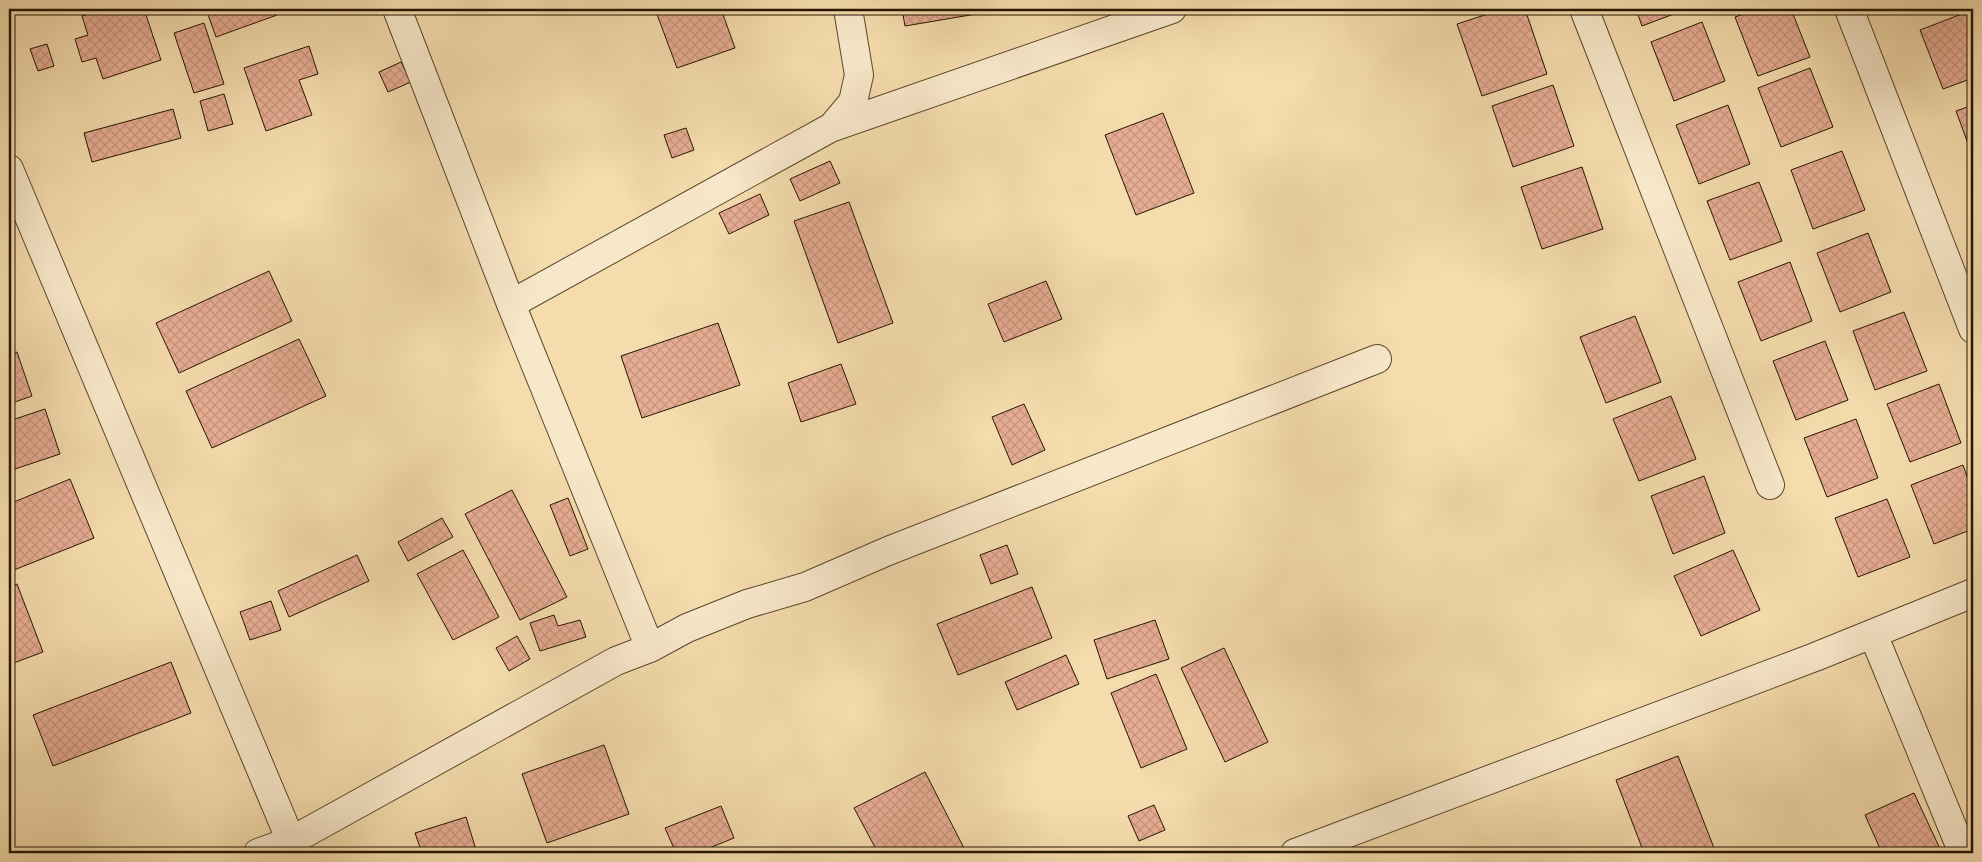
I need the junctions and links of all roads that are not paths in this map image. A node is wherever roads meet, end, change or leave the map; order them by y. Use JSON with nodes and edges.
{"nodes":[{"id":1,"x":397,"y":9,"type":"edge"},
{"id":2,"x":848,"y":9,"type":"edge"},
{"id":3,"x":1172,"y":9,"type":"edge"},
{"id":4,"x":1584,"y":9,"type":"edge"},
{"id":5,"x":1849,"y":9,"type":"edge"},
{"id":6,"x":832,"y":127,"type":"junction"},
{"id":7,"x":9,"y":169,"type":"edge"},
{"id":8,"x":511,"y":304,"type":"junction"},
{"id":9,"x":1973,"y":329,"type":"edge"},
{"id":10,"x":1377,"y":359,"type":"dead end"},
{"id":11,"x":1770,"y":485,"type":"dead end"},
{"id":12,"x":1973,"y":593,"type":"edge"},
{"id":13,"x":1873,"y":634,"type":"junction"},
{"id":14,"x":650,"y":648,"type":"junction"},
{"id":15,"x":293,"y":847,"type":"edge"},
{"id":16,"x":258,"y":853,"type":"edge"},
{"id":17,"x":1295,"y":853,"type":"edge"},
{"id":18,"x":1963,"y":853,"type":"edge"}],
"edges":[{"from":1,"to":8,"type":"street"},
{"from":2,"to":6,"type":"street"},
{"from":3,"to":6,"type":"street"},
{"from":4,"to":11,"type":"street"},
{"from":5,"to":9,"type":"street"},
{"from":6,"to":8,"type":"street"},
{"from":7,"to":15,"type":"street"},
{"from":8,"to":14,"type":"street"},
{"from":10,"to":14,"type":"street"},
{"from":12,"to":13,"type":"street"},
{"from":13,"to":17,"type":"street"},
{"from":13,"to":18,"type":"street"},
{"from":14,"to":15,"type":"street"},
{"from":15,"to":16,"type":"street"}]}
